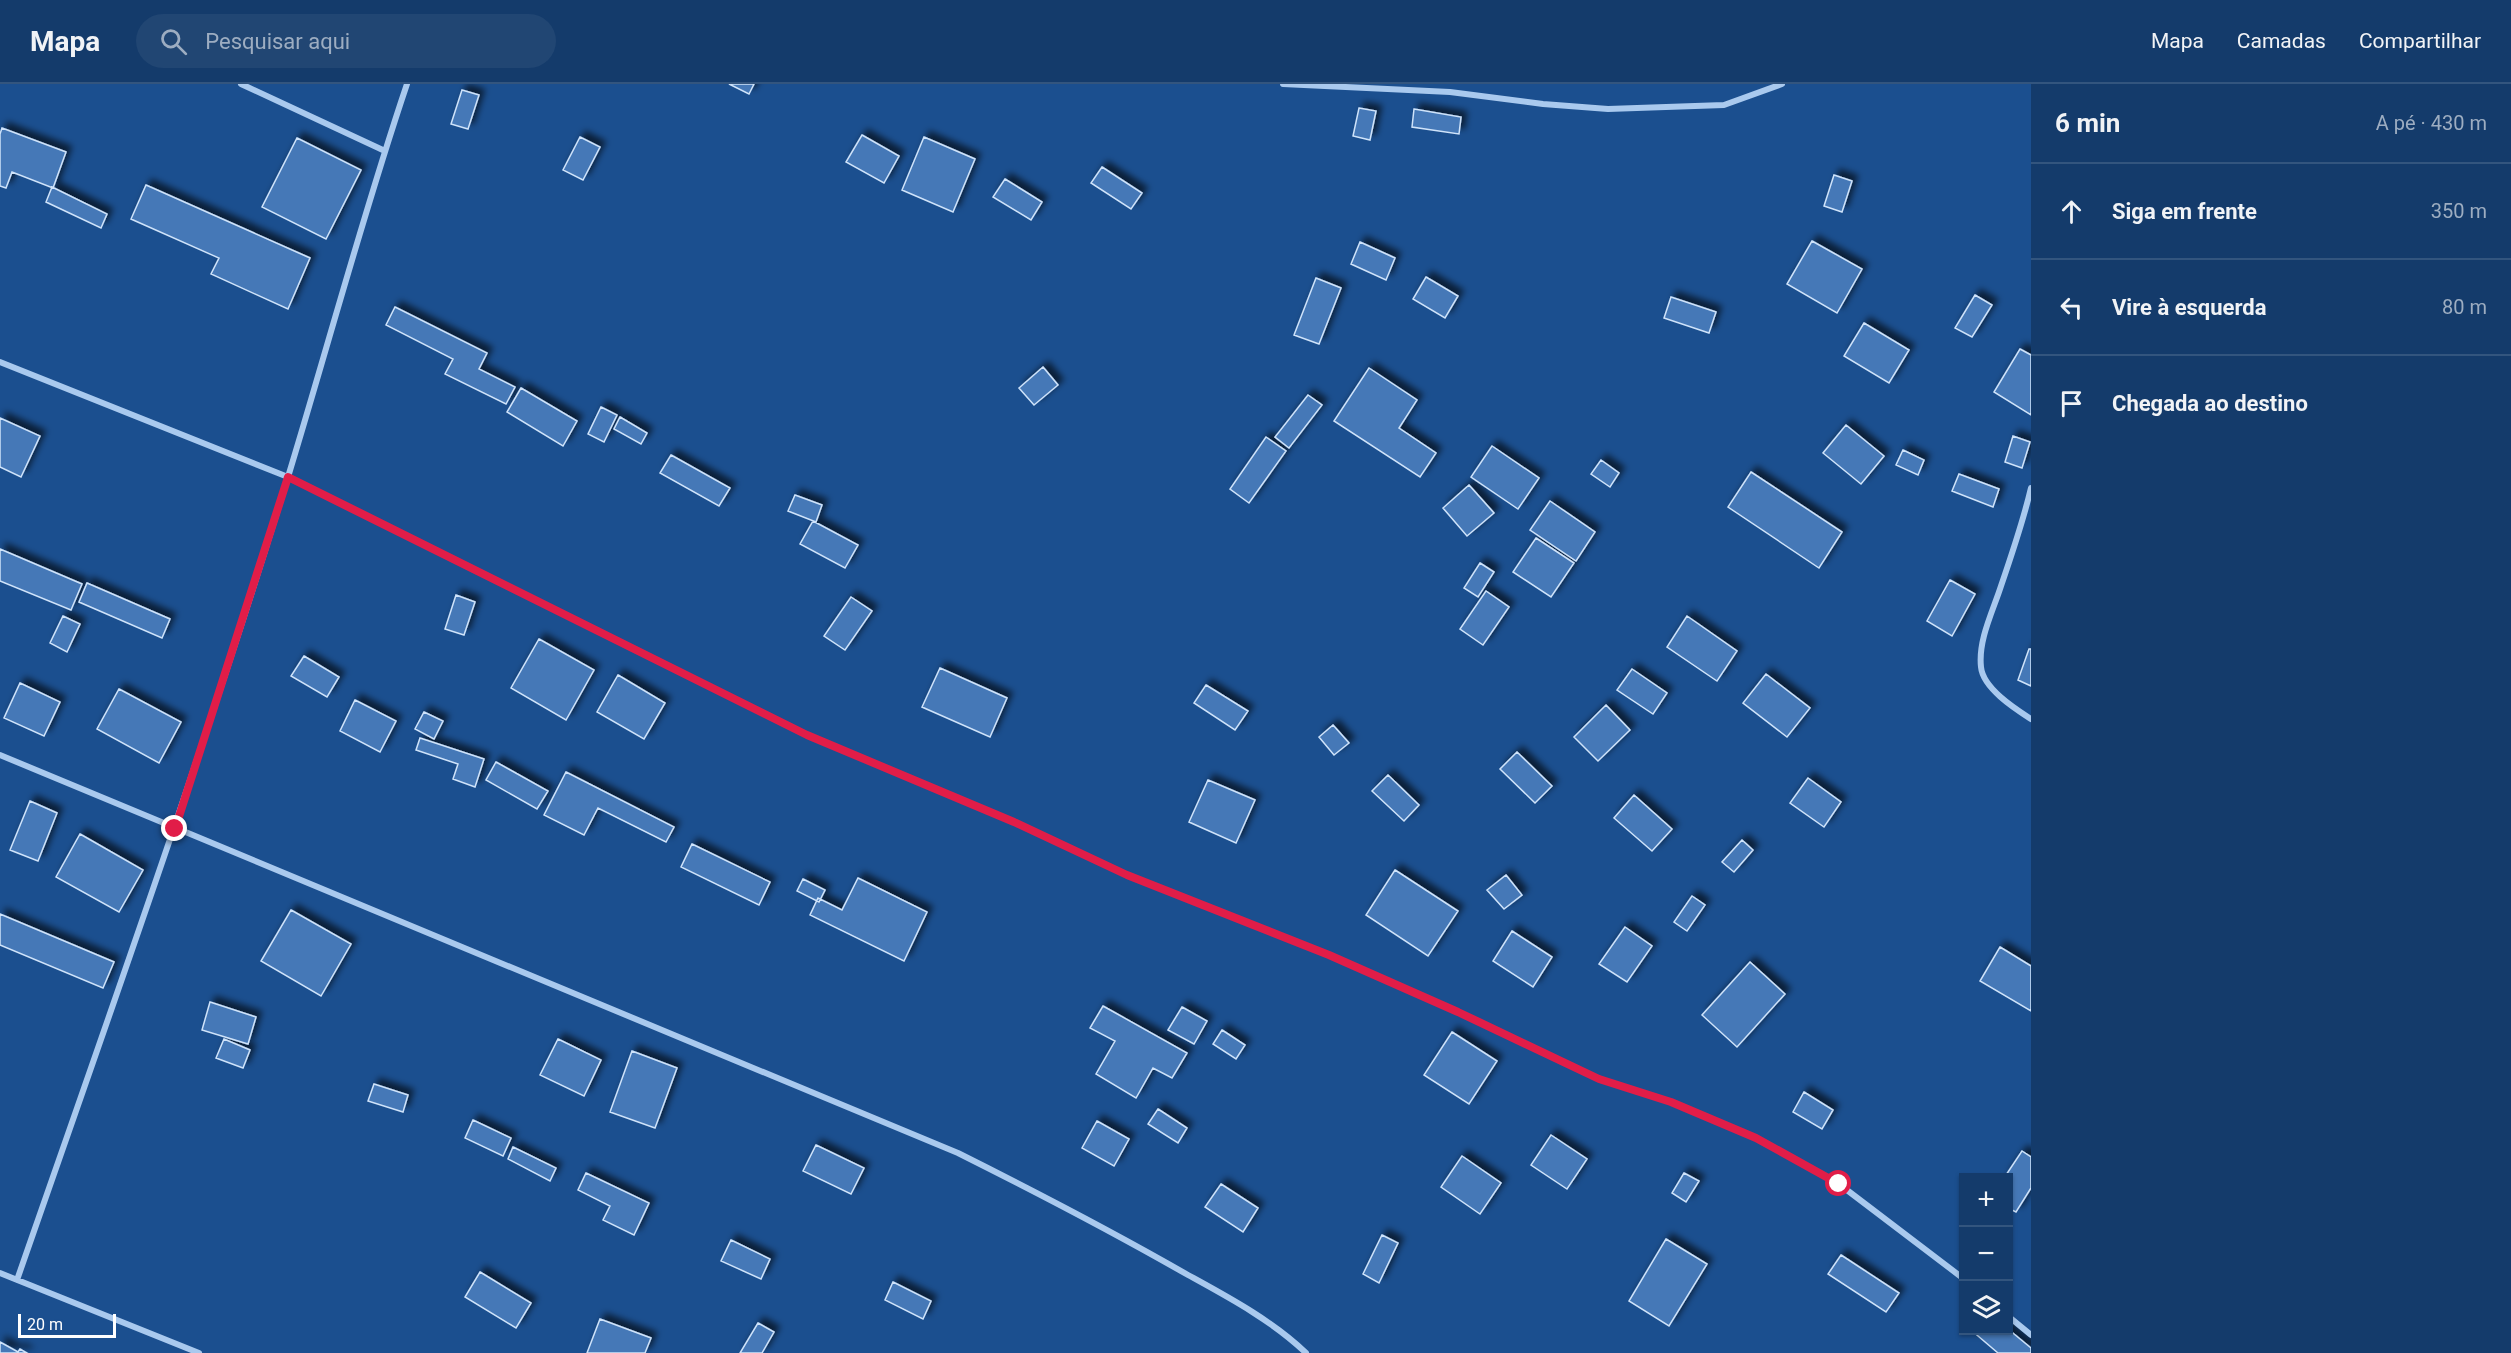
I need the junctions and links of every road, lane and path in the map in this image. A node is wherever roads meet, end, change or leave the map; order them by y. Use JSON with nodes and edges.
{"nodes":[{"id":1,"x":241,"y":84,"type":"edge"},
{"id":2,"x":407,"y":84,"type":"edge"},
{"id":3,"x":1283,"y":84,"type":"edge"},
{"id":4,"x":1782,"y":84,"type":"edge"},
{"id":5,"x":385,"y":151,"type":"junction"},
{"id":6,"x":0,"y":362,"type":"edge"},
{"id":7,"x":288,"y":477,"type":"junction"},
{"id":8,"x":2031,"y":488,"type":"edge"},
{"id":9,"x":2031,"y":719,"type":"edge"},
{"id":10,"x":0,"y":755,"type":"edge"},
{"id":11,"x":175,"y":829,"type":"junction"},
{"id":12,"x":0,"y":1273,"type":"edge"},
{"id":13,"x":1959,"y":1275,"type":"edge"},
{"id":14,"x":17,"y":1280,"type":"junction"},
{"id":15,"x":2013,"y":1320,"type":"edge"},
{"id":16,"x":2031,"y":1335,"type":"edge"},
{"id":17,"x":199,"y":1353,"type":"edge"},
{"id":18,"x":1306,"y":1353,"type":"edge"}],
"edges":[{"from":1,"to":5,"type":"street"},
{"from":2,"to":5,"type":"street"},
{"from":3,"to":4,"type":"street"},
{"from":5,"to":7,"type":"street"},
{"from":6,"to":7,"type":"street"},
{"from":7,"to":11,"type":"street"},
{"from":7,"to":13,"type":"street"},
{"from":8,"to":9,"type":"street"},
{"from":10,"to":11,"type":"street"},
{"from":11,"to":14,"type":"street"},
{"from":11,"to":18,"type":"street"},
{"from":12,"to":14,"type":"street"},
{"from":14,"to":17,"type":"street"},
{"from":15,"to":16,"type":"street"}]}
